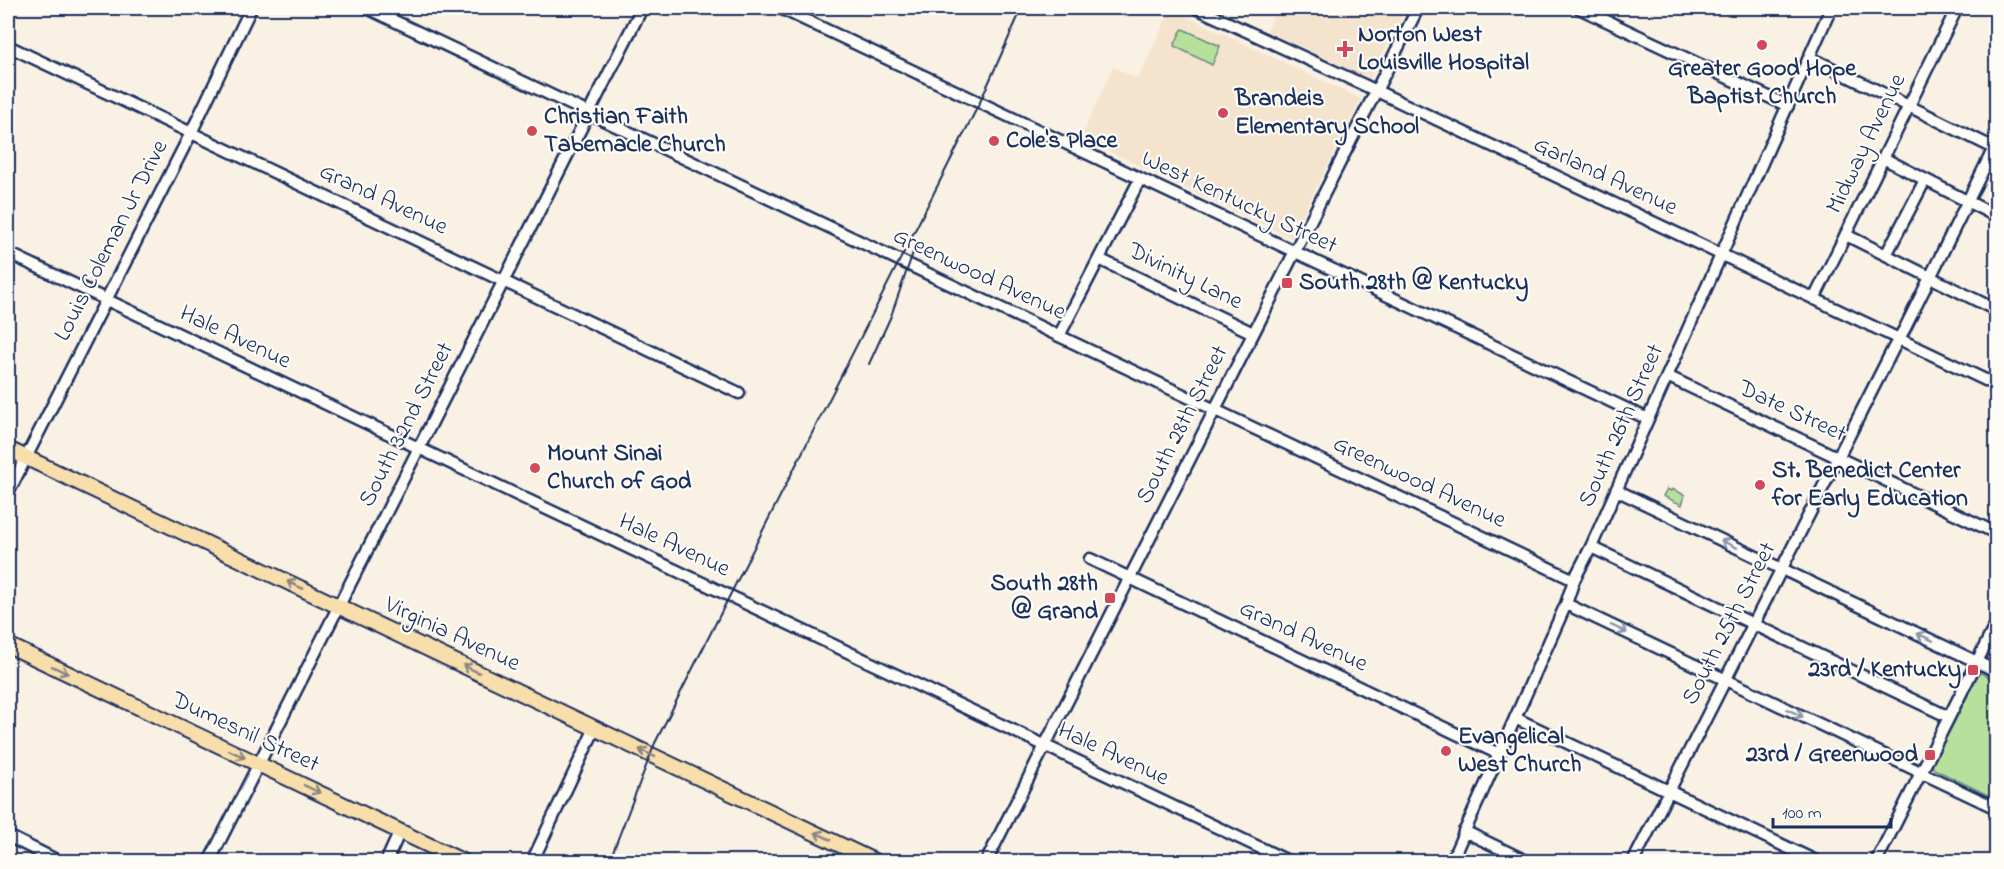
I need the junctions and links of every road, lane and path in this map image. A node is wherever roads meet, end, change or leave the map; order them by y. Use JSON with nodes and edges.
{"nodes":[{"id":1,"x":251,"y":8,"type":"edge"},
{"id":2,"x":367,"y":8,"type":"edge"},
{"id":3,"x":642,"y":8,"type":"edge"},
{"id":4,"x":780,"y":8,"type":"edge"},
{"id":5,"x":1196,"y":8,"type":"edge"},
{"id":6,"x":1418,"y":8,"type":"edge"},
{"id":7,"x":1579,"y":8,"type":"edge"},
{"id":8,"x":1831,"y":8,"type":"edge"},
{"id":9,"x":1957,"y":8,"type":"edge"},
{"id":10,"x":8,"y":46,"type":"edge"},
{"id":11,"x":1809,"y":57,"type":"junction"},
{"id":12,"x":1376,"y":91,"type":"junction"},
{"id":13,"x":1788,"y":106,"type":"junction"},
{"id":14,"x":1909,"y":106,"type":"junction"},
{"id":15,"x":590,"y":113,"type":"junction"},
{"id":16,"x":191,"y":133,"type":"junction"},
{"id":17,"x":1995,"y":149,"type":"edge"},
{"id":18,"x":1883,"y":158,"type":"junction"},
{"id":19,"x":1140,"y":179,"type":"junction"},
{"id":20,"x":1925,"y":180,"type":"junction"},
{"id":21,"x":1967,"y":202,"type":"junction"},
{"id":22,"x":1996,"y":216,"type":"edge"},
{"id":23,"x":1846,"y":235,"type":"junction"},
{"id":24,"x":1294,"y":252,"type":"junction"},
{"id":25,"x":8,"y":253,"type":"edge"},
{"id":26,"x":1721,"y":255,"type":"junction"},
{"id":27,"x":1886,"y":255,"type":"junction"},
{"id":28,"x":1099,"y":259,"type":"junction"},
{"id":29,"x":1930,"y":277,"type":"junction"},
{"id":30,"x":504,"y":280,"type":"junction"},
{"id":31,"x":1814,"y":299,"type":"junction"},
{"id":32,"x":106,"y":300,"type":"junction"},
{"id":33,"x":1996,"y":310,"type":"edge"},
{"id":34,"x":1253,"y":333,"type":"junction"},
{"id":35,"x":1059,"y":336,"type":"junction"},
{"id":36,"x":1899,"y":339,"type":"junction"},
{"id":37,"x":1667,"y":376,"type":"junction"},
{"id":38,"x":1995,"y":381,"type":"edge"},
{"id":39,"x":739,"y":393,"type":"dead end"},
{"id":40,"x":1215,"y":410,"type":"junction"},
{"id":41,"x":1648,"y":419,"type":"junction"},
{"id":42,"x":420,"y":448,"type":"junction"},
{"id":43,"x":8,"y":449,"type":"edge"},
{"id":44,"x":1838,"y":457,"type":"junction"},
{"id":45,"x":25,"y":458,"type":"junction"},
{"id":46,"x":1616,"y":490,"type":"junction"},
{"id":47,"x":8,"y":493,"type":"edge"},
{"id":48,"x":1996,"y":532,"type":"edge"},
{"id":49,"x":1591,"y":547,"type":"junction"},
{"id":50,"x":1090,"y":559,"type":"dead end"},
{"id":51,"x":1782,"y":569,"type":"junction"},
{"id":52,"x":1130,"y":578,"type":"junction"},
{"id":53,"x":1574,"y":580,"type":"junction"},
{"id":54,"x":1566,"y":604,"type":"junction"},
{"id":55,"x":339,"y":606,"type":"junction"},
{"id":56,"x":1754,"y":624,"type":"junction"},
{"id":57,"x":1996,"y":624,"type":"edge"},
{"id":58,"x":8,"y":645,"type":"edge"},
{"id":59,"x":1977,"y":662,"type":"junction"},
{"id":60,"x":1996,"y":671,"type":"edge"},
{"id":61,"x":1725,"y":679,"type":"junction"},
{"id":62,"x":1949,"y":717,"type":"junction"},
{"id":63,"x":1515,"y":718,"type":"junction"},
{"id":64,"x":595,"y":728,"type":"junction"},
{"id":65,"x":1044,"y":746,"type":"junction"},
{"id":66,"x":1499,"y":754,"type":"junction"},
{"id":67,"x":259,"y":764,"type":"junction"},
{"id":68,"x":1921,"y":773,"type":"junction"},
{"id":69,"x":1669,"y":790,"type":"junction"},
{"id":70,"x":1996,"y":808,"type":"edge"},
{"id":71,"x":400,"y":831,"type":"junction"},
{"id":72,"x":1464,"y":831,"type":"junction"},
{"id":73,"x":8,"y":837,"type":"edge"},
{"id":74,"x":868,"y":860,"type":"edge"},
{"id":75,"x":60,"y":861,"type":"edge"},
{"id":76,"x":209,"y":861,"type":"edge"},
{"id":77,"x":386,"y":861,"type":"edge"},
{"id":78,"x":464,"y":861,"type":"edge"},
{"id":79,"x":532,"y":861,"type":"edge"},
{"id":80,"x":986,"y":861,"type":"edge"},
{"id":81,"x":1290,"y":861,"type":"edge"},
{"id":82,"x":1451,"y":861,"type":"edge"},
{"id":83,"x":1528,"y":861,"type":"edge"},
{"id":84,"x":1633,"y":861,"type":"edge"},
{"id":85,"x":1818,"y":861,"type":"edge"},
{"id":86,"x":1876,"y":861,"type":"edge"}],
"edges":[{"from":1,"to":16,"type":"street","name":"Louis Coleman Jr Drive"},
{"from":2,"to":15,"type":"street","name":"Greenwood Avenue"},
{"from":3,"to":15,"type":"street","name":"South 32nd Street"},
{"from":4,"to":19,"type":"street","name":"West Kentucky Street"},
{"from":5,"to":12,"type":"street","name":"Garland Avenue"},
{"from":6,"to":12,"type":"street","name":"South 28th Street"},
{"from":7,"to":13,"type":"street"},
{"from":8,"to":11,"type":"street","name":"South 26th Street"},
{"from":9,"to":14,"type":"street","name":"Midway Avenue"},
{"from":10,"to":16,"type":"street","name":"Grand Avenue"},
{"from":11,"to":13,"type":"street","name":"South 26th Street"},
{"from":11,"to":14,"type":"street"},
{"from":12,"to":24,"type":"street","name":"South 28th Street"},
{"from":12,"to":26,"type":"street","name":"Garland Avenue"},
{"from":13,"to":26,"type":"street","name":"South 26th Street"},
{"from":14,"to":17,"type":"street"},
{"from":14,"to":18,"type":"street","name":"Midway Avenue"},
{"from":15,"to":30,"type":"street","name":"South 32nd Street"},
{"from":15,"to":35,"type":"street","name":"Greenwood Avenue"},
{"from":16,"to":30,"type":"street","name":"Grand Avenue"},
{"from":16,"to":32,"type":"street","name":"Louis Coleman Jr Drive"},
{"from":17,"to":21,"type":"street","name":"South 25th Street"},
{"from":18,"to":20,"type":"street"},
{"from":18,"to":23,"type":"street","name":"Midway Avenue"},
{"from":19,"to":24,"type":"street","name":"West Kentucky Street"},
{"from":19,"to":28,"type":"street"},
{"from":20,"to":21,"type":"street"},
{"from":20,"to":27,"type":"street"},
{"from":21,"to":22,"type":"street"},
{"from":21,"to":29,"type":"street","name":"South 25th Street"},
{"from":23,"to":27,"type":"street"},
{"from":23,"to":31,"type":"street","name":"Midway Avenue"},
{"from":24,"to":34,"type":"street","name":"South 28th Street"},
{"from":24,"to":41,"type":"street","name":"West Kentucky Street"},
{"from":25,"to":32,"type":"street","name":"Hale Avenue"},
{"from":26,"to":31,"type":"street","name":"Garland Avenue"},
{"from":26,"to":37,"type":"street","name":"South 26th Street"},
{"from":27,"to":29,"type":"street"},
{"from":28,"to":34,"type":"street","name":"Divinity Lane"},
{"from":28,"to":35,"type":"street"},
{"from":29,"to":33,"type":"street"},
{"from":29,"to":36,"type":"street","name":"South 25th Street"},
{"from":30,"to":39,"type":"street","name":"Grand Avenue"},
{"from":30,"to":42,"type":"street","name":"South 32nd Street"},
{"from":31,"to":36,"type":"street","name":"Garland Avenue"},
{"from":32,"to":42,"type":"street","name":"Hale Avenue"},
{"from":32,"to":45,"type":"street","name":"Louis Coleman Jr Drive"},
{"from":34,"to":40,"type":"street","name":"South 28th Street"},
{"from":35,"to":40,"type":"street","name":"Greenwood Avenue"},
{"from":36,"to":38,"type":"street","name":"Garland Avenue"},
{"from":36,"to":44,"type":"street","name":"South 25th Street"},
{"from":37,"to":41,"type":"street","name":"South 26th Street"},
{"from":37,"to":44,"type":"street","name":"Date Street"},
{"from":40,"to":52,"type":"street","name":"South 28th Street"},
{"from":40,"to":53,"type":"street","name":"Greenwood Avenue"},
{"from":41,"to":46,"type":"street","name":"South 26th Street"},
{"from":42,"to":55,"type":"street","name":"South 32nd Street"},
{"from":42,"to":65,"type":"street","name":"Hale Avenue"},
{"from":43,"to":45,"type":"main road","name":"Virginia Avenue"},
{"from":44,"to":48,"type":"street","name":"Date Street"},
{"from":44,"to":51,"type":"street","name":"South 25th Street"},
{"from":45,"to":47,"type":"street","name":"Louis Coleman Jr Drive"},
{"from":55,"to":45,"type":"main road","name":"Virginia Avenue","one_way":true},
{"from":46,"to":49,"type":"street","name":"South 26th Street"},
{"from":51,"to":46,"type":"street","one_way":true},
{"from":49,"to":53,"type":"street","name":"South 26th Street"},
{"from":49,"to":56,"type":"street"},
{"from":50,"to":52,"type":"street","name":"Grand Avenue"},
{"from":51,"to":56,"type":"street","name":"South 25th Street"},
{"from":59,"to":51,"type":"street","one_way":true},
{"from":52,"to":65,"type":"street","name":"South 28th Street"},
{"from":52,"to":66,"type":"street","name":"Grand Avenue"},
{"from":53,"to":54,"type":"street","name":"South 26th Street"},
{"from":54,"to":61,"type":"street","one_way":true},
{"from":54,"to":63,"type":"street","name":"South 26th Street"},
{"from":64,"to":55,"type":"main road","name":"Virginia Avenue","one_way":true},
{"from":55,"to":67,"type":"street","name":"South 32nd Street"},
{"from":56,"to":61,"type":"street","name":"South 25th Street"},
{"from":56,"to":62,"type":"street"},
{"from":57,"to":59,"type":"street"},
{"from":58,"to":67,"type":"main road","name":"Dumesnil Street","one_way":true},
{"from":59,"to":60,"type":"street"},
{"from":59,"to":62,"type":"street"},
{"from":61,"to":68,"type":"street","one_way":true},
{"from":61,"to":69,"type":"street","name":"South 25th Street"},
{"from":62,"to":68,"type":"street"},
{"from":63,"to":66,"type":"street","name":"South 26th Street"},
{"from":63,"to":69,"type":"street"},
{"from":74,"to":64,"type":"main road","name":"Virginia Avenue","one_way":true},
{"from":64,"to":79,"type":"street"},
{"from":65,"to":80,"type":"street","name":"South 28th Street"},
{"from":65,"to":81,"type":"street","name":"Hale Avenue"},
{"from":66,"to":72,"type":"street","name":"South 26th Street"},
{"from":67,"to":71,"type":"main road","name":"Dumesnil Street","one_way":true},
{"from":67,"to":76,"type":"street","name":"South 32nd Street"},
{"from":68,"to":70,"type":"street"},
{"from":68,"to":86,"type":"street"},
{"from":69,"to":84,"type":"street","name":"South 25th Street"},
{"from":69,"to":85,"type":"street"},
{"from":71,"to":77,"type":"street"},
{"from":71,"to":78,"type":"main road","name":"Dumesnil Street"},
{"from":72,"to":82,"type":"street","name":"South 26th Street"},
{"from":72,"to":83,"type":"street"},
{"from":73,"to":75,"type":"street"}]}
